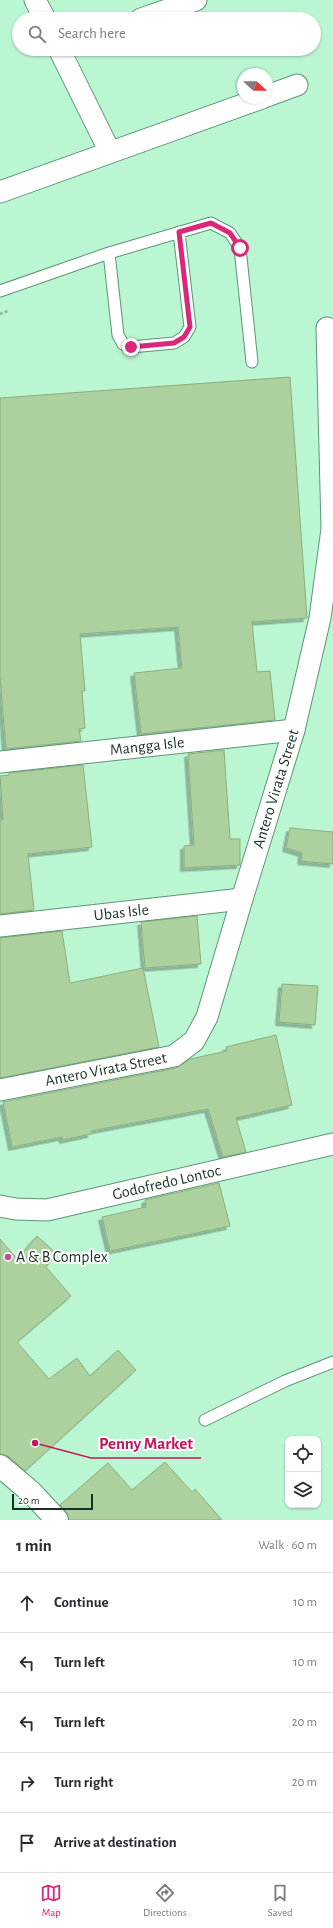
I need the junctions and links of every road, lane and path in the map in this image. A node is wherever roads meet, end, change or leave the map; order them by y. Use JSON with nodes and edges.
{"nodes":[{"id":1,"x":35,"y":0,"type":"edge"},
{"id":2,"x":196,"y":0,"type":"edge"},
{"id":3,"x":41,"y":12,"type":"edge"},
{"id":4,"x":161,"y":12,"type":"edge"},
{"id":5,"x":62,"y":56,"type":"edge"},
{"id":6,"x":297,"y":85,"type":"dead end"},
{"id":7,"x":273,"y":94,"type":"edge"},
{"id":8,"x":245,"y":104,"type":"edge"},
{"id":9,"x":110,"y":152,"type":"junction"},
{"id":10,"x":0,"y":192,"type":"edge"},
{"id":11,"x":179,"y":232,"type":"junction"},
{"id":12,"x":109,"y":253,"type":"junction"},
{"id":13,"x":0,"y":291,"type":"edge"},
{"id":14,"x":327,"y":328,"type":"dead end"},
{"id":15,"x":252,"y":362,"type":"dead end"},
{"id":16,"x":294,"y":730,"type":"junction"},
{"id":17,"x":0,"y":762,"type":"edge"},
{"id":18,"x":242,"y":899,"type":"junction"},
{"id":19,"x":0,"y":926,"type":"edge"},
{"id":20,"x":0,"y":1090,"type":"edge"},
{"id":21,"x":333,"y":1144,"type":"edge"},
{"id":22,"x":0,"y":1206,"type":"edge"},
{"id":23,"x":333,"y":1362,"type":"edge"},
{"id":24,"x":205,"y":1420,"type":"dead end"},
{"id":25,"x":0,"y":1466,"type":"edge"},
{"id":26,"x":57,"y":1520,"type":"edge"}],
"edges":[{"from":1,"to":3,"type":"street"},
{"from":2,"to":4,"type":"street"},
{"from":5,"to":9,"type":"street"},
{"from":6,"to":7,"type":"street"},
{"from":8,"to":9,"type":"street"},
{"from":9,"to":10,"type":"street"},
{"from":11,"to":12,"type":"lane"},
{"from":11,"to":12,"type":"lane"},
{"from":11,"to":15,"type":"lane"},
{"from":12,"to":13,"type":"lane"},
{"from":14,"to":16,"type":"street","name":"Antero Virata Street"},
{"from":16,"to":17,"type":"street","name":"Mangga Isle"},
{"from":16,"to":18,"type":"street","name":"Antero Virata Street"},
{"from":18,"to":19,"type":"street","name":"Ubas Isle"},
{"from":18,"to":20,"type":"street","name":"Antero Virata Street"},
{"from":21,"to":22,"type":"street","name":"Godofredo Lontoc"},
{"from":23,"to":24,"type":"lane"},
{"from":25,"to":26,"type":"main road"}]}
